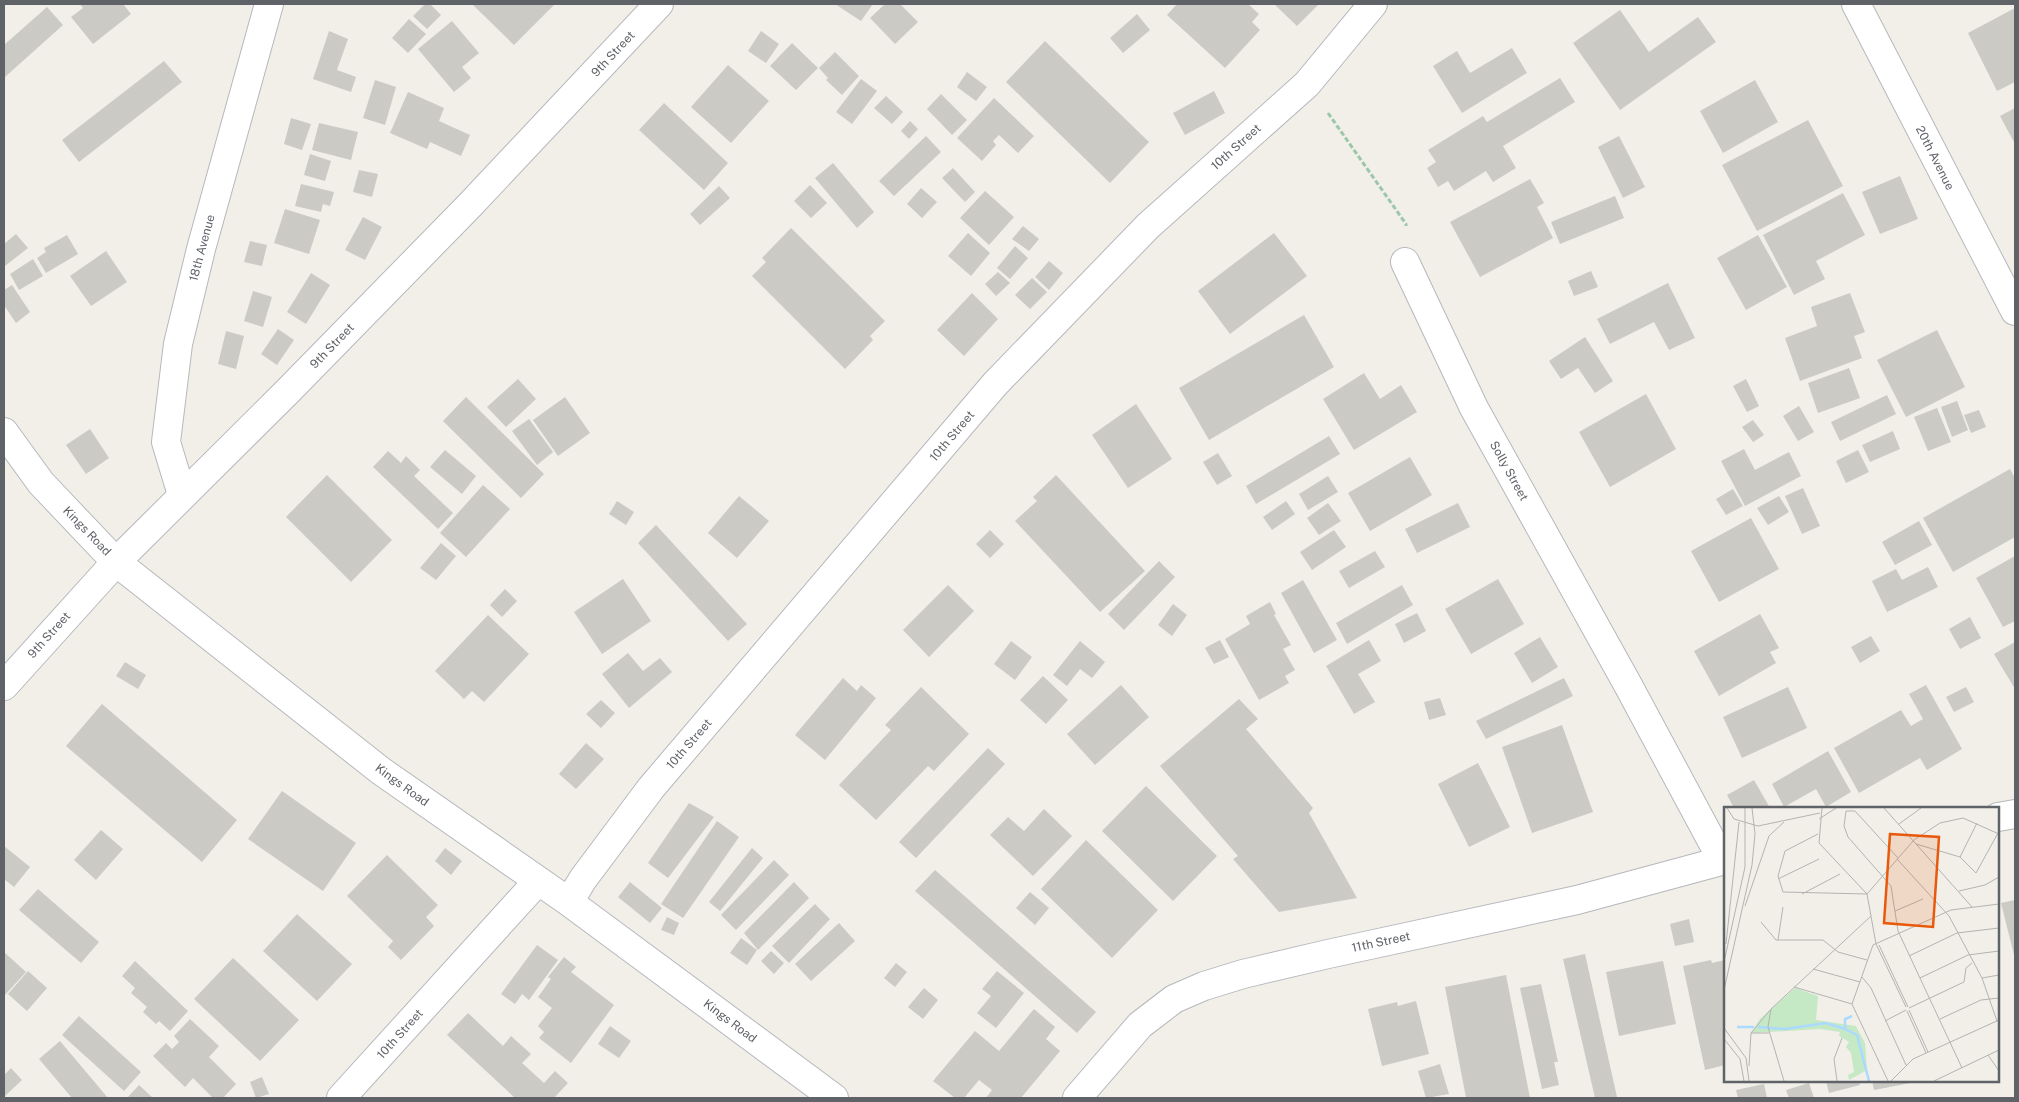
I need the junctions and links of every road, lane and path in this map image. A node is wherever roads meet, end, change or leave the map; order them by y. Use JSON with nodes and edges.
{"nodes":[{"id":1,"x":268,"y":4,"type":"edge"},
{"id":2,"x":659,"y":4,"type":"edge"},
{"id":3,"x":1373,"y":4,"type":"edge"},
{"id":4,"x":1856,"y":4,"type":"edge"},
{"id":5,"x":1307,"y":84,"type":"junction"},
{"id":6,"x":1405,"y":262,"type":"joint"},
{"id":7,"x":2015,"y":312,"type":"edge"},
{"id":8,"x":4,"y":432,"type":"edge"},
{"id":9,"x":182,"y":495,"type":"junction"},
{"id":10,"x":116,"y":562,"type":"junction"},
{"id":11,"x":4,"y":686,"type":"edge"},
{"id":12,"x":2015,"y":814,"type":"edge"},
{"id":13,"x":1999,"y":817,"type":"edge"},
{"id":14,"x":1724,"y":860,"type":"edge"},
{"id":15,"x":538,"y":881,"type":"junction"},
{"id":16,"x":569,"y":902,"type":"junction"},
{"id":17,"x":341,"y":1098,"type":"edge"},
{"id":18,"x":834,"y":1098,"type":"edge"},
{"id":19,"x":1077,"y":1098,"type":"edge"}],
"edges":[{"from":1,"to":9,"type":"street","name":"18th Avenue"},
{"from":2,"to":9,"type":"street","name":"9th Street"},
{"from":3,"to":5,"type":"street","name":"10th Street"},
{"from":4,"to":7,"type":"street","name":"20th Avenue"},
{"from":5,"to":6,"type":"path"},
{"from":5,"to":16,"type":"street","name":"10th Street"},
{"from":6,"to":14,"type":"street","name":"Solly Street"},
{"from":8,"to":10,"type":"street","name":"Kings Road"},
{"from":9,"to":10,"type":"street","name":"9th Street"},
{"from":10,"to":11,"type":"street","name":"9th Street"},
{"from":10,"to":15,"type":"street","name":"Kings Road"},
{"from":12,"to":13,"type":"street"},
{"from":14,"to":19,"type":"street","name":"11th Street"},
{"from":15,"to":16,"type":"street","name":"Kings Road"},
{"from":15,"to":17,"type":"street","name":"10th Street"},
{"from":16,"to":18,"type":"street","name":"Kings Road"}]}
